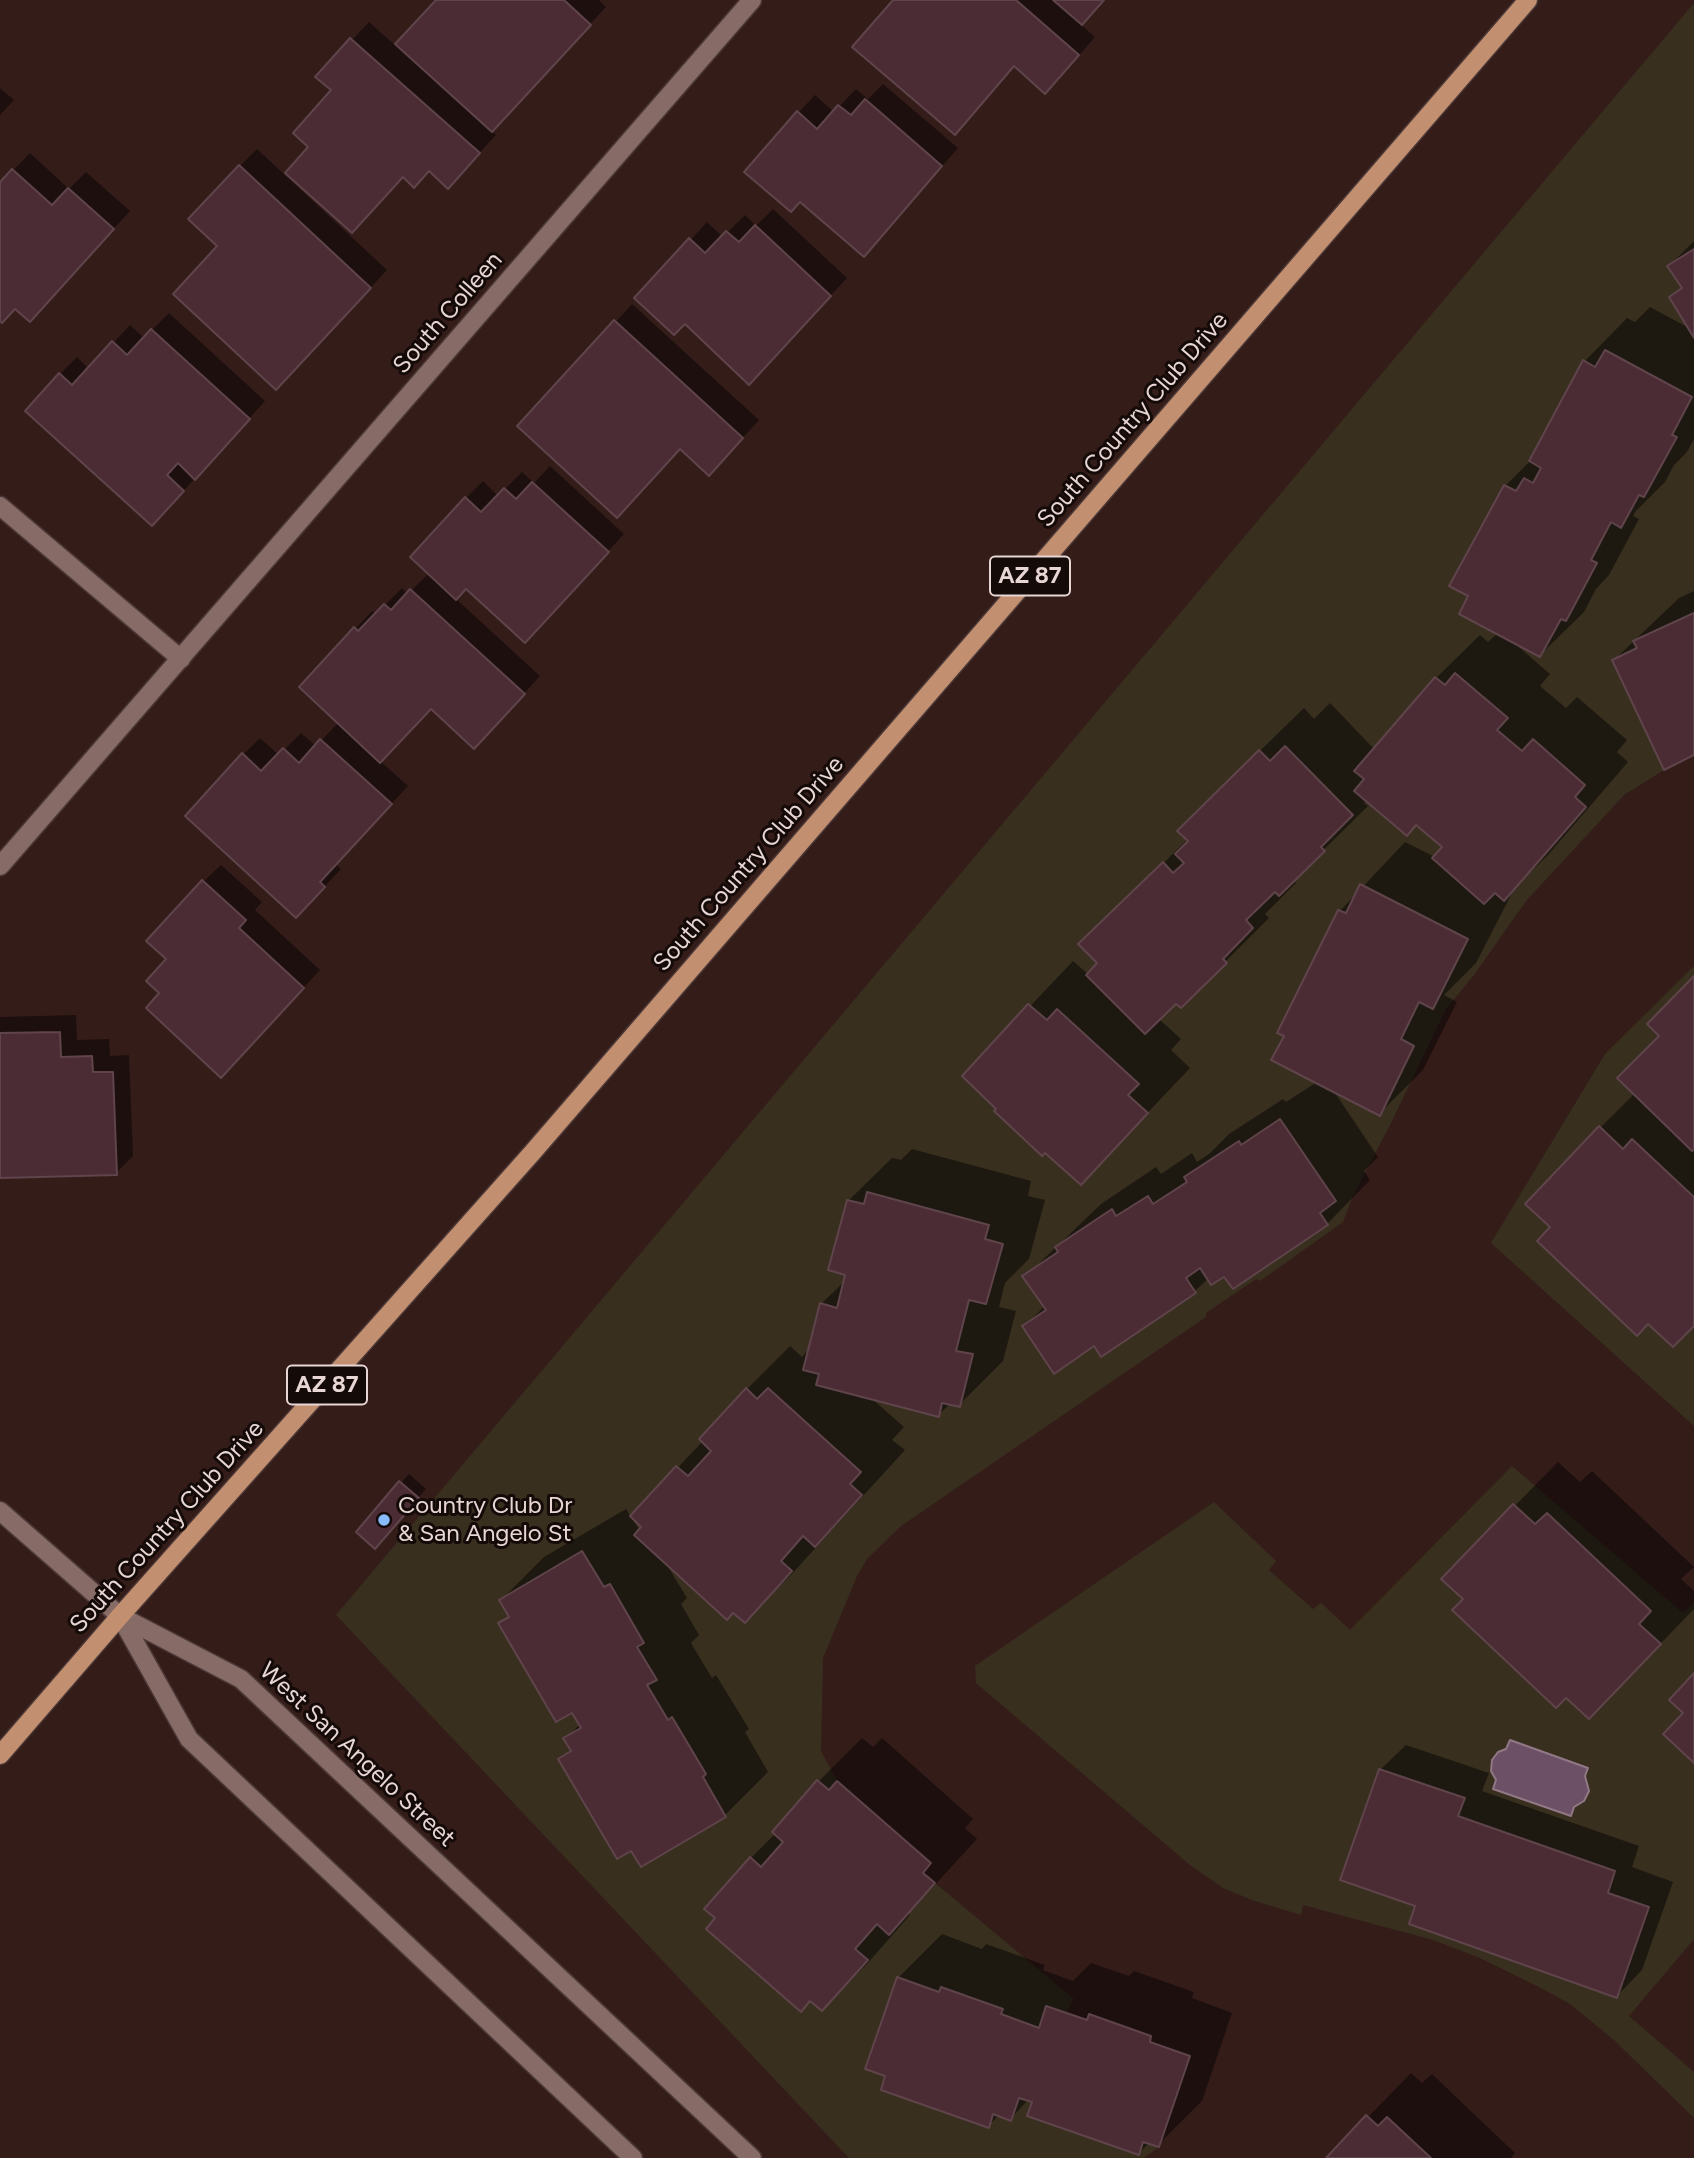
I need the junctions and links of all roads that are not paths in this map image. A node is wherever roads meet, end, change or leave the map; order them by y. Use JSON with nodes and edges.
{"nodes":[{"id":1,"x":752,"y":0,"type":"edge"},
{"id":2,"x":1528,"y":0,"type":"edge"},
{"id":3,"x":0,"y":506,"type":"edge"},
{"id":4,"x":180,"y":659,"type":"junction"},
{"id":5,"x":0,"y":866,"type":"edge"},
{"id":6,"x":0,"y":1511,"type":"edge"},
{"id":7,"x":120,"y":1616,"type":"junction"},
{"id":8,"x":0,"y":1755,"type":"edge"},
{"id":9,"x":633,"y":2158,"type":"edge"},
{"id":10,"x":752,"y":2158,"type":"edge"}],
"edges":[{"from":1,"to":4,"type":"street","name":"South Colleen"},
{"from":2,"to":7,"type":"main road","name":"South Country Club Drive","number":"AZ 87"},
{"from":3,"to":4,"type":"street"},
{"from":4,"to":5,"type":"street","name":"South Colleen"},
{"from":6,"to":7,"type":"street"},
{"from":7,"to":8,"type":"main road","name":"South Country Club Drive","number":"AZ 87"},
{"from":7,"to":9,"type":"street"},
{"from":7,"to":10,"type":"street","name":"West San Angelo Street"}]}
